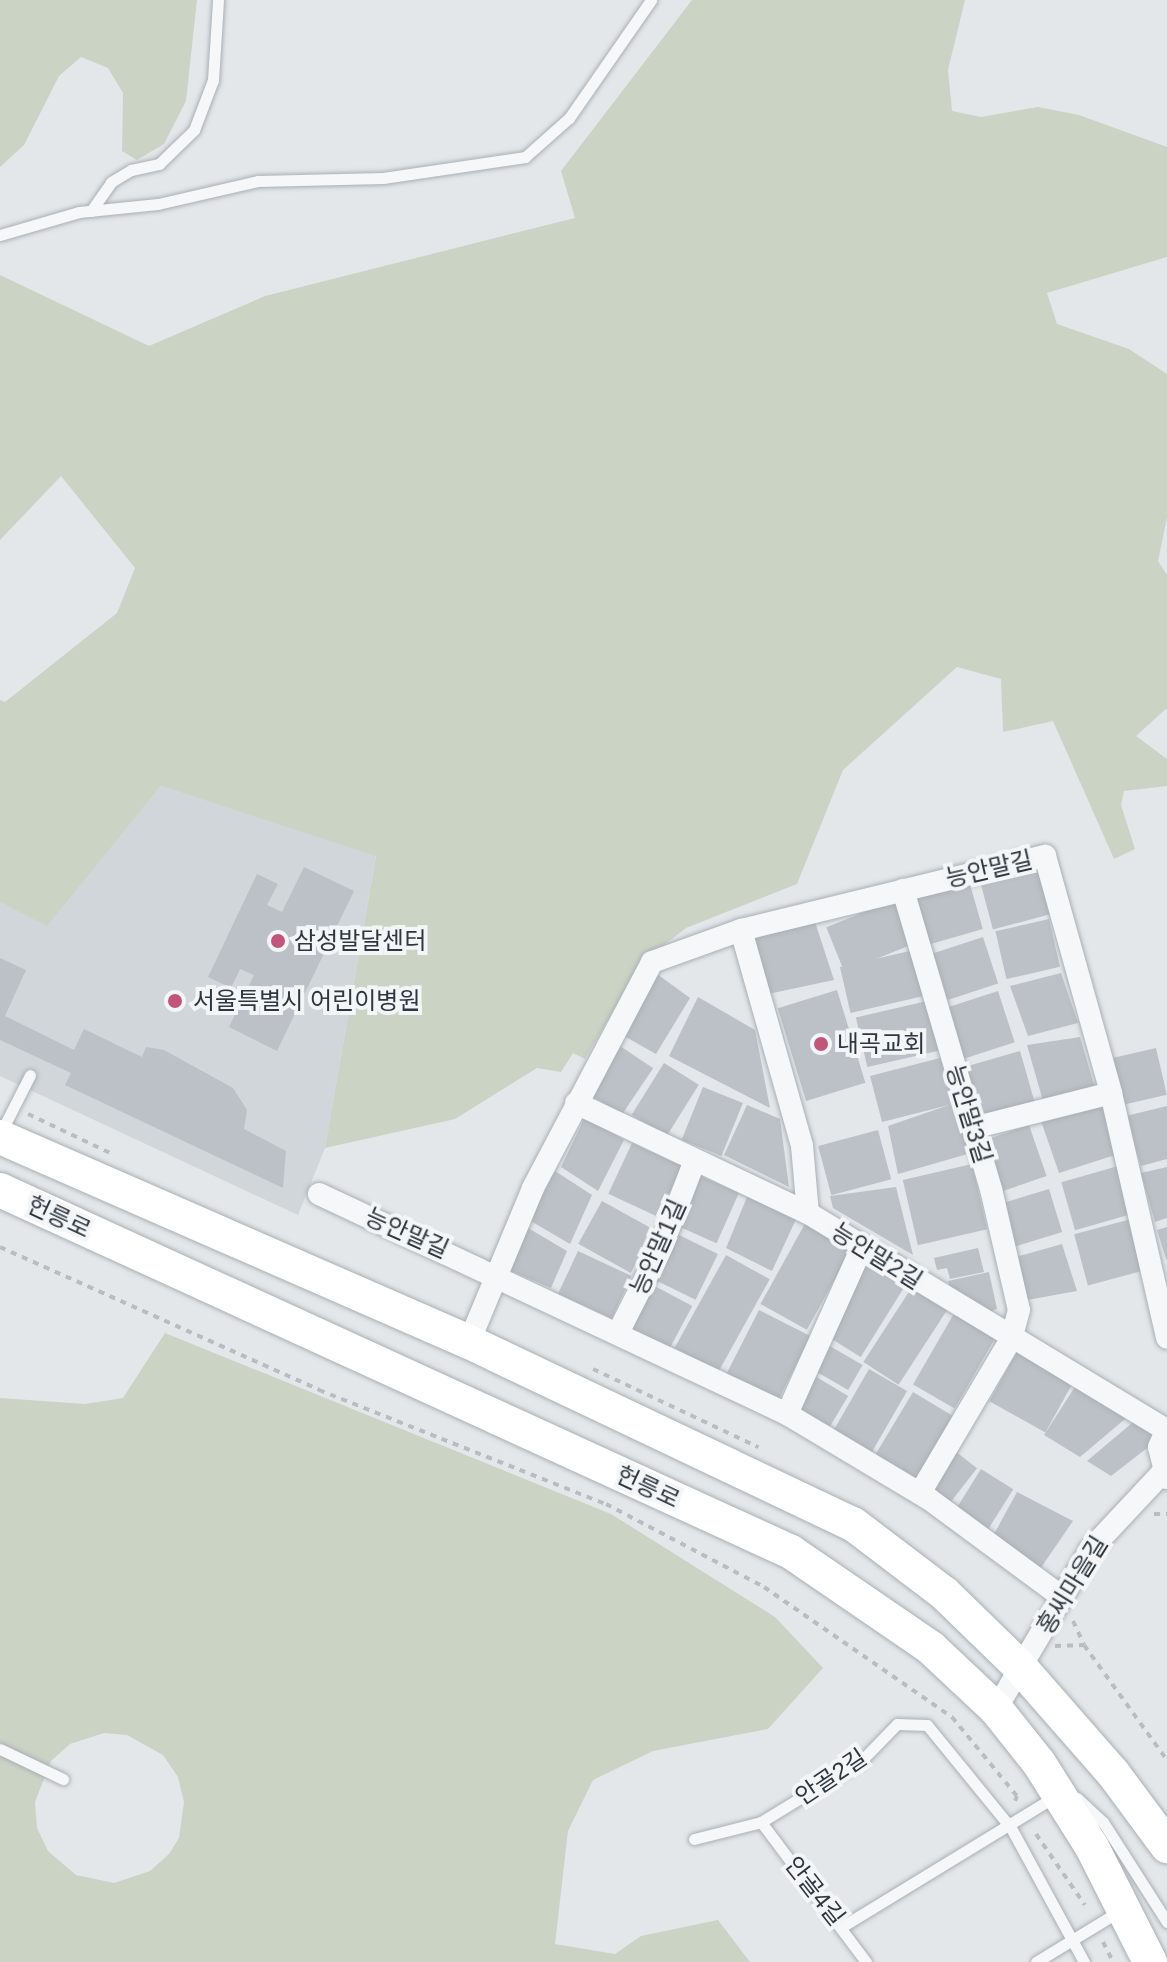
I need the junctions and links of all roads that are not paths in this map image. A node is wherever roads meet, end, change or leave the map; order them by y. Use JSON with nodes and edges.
{"nodes":[{"id":1,"x":218,"y":0,"type":"edge"},
{"id":2,"x":651,"y":0,"type":"edge"},
{"id":3,"x":91,"y":211,"type":"junction"},
{"id":4,"x":0,"y":235,"type":"edge"},
{"id":5,"x":903,"y":890,"type":"junction"},
{"id":6,"x":741,"y":930,"type":"junction"},
{"id":7,"x":30,"y":1075,"type":"dead end"},
{"id":8,"x":1111,"y":1093,"type":"junction"},
{"id":9,"x":576,"y":1103,"type":"junction"},
{"id":10,"x":973,"y":1128,"type":"junction"},
{"id":11,"x":0,"y":1136,"type":"edge"},
{"id":12,"x":695,"y":1160,"type":"junction"},
{"id":13,"x":0,"y":1190,"type":"edge"},
{"id":14,"x":319,"y":1194,"type":"dead end"},
{"id":15,"x":808,"y":1213,"type":"junction"},
{"id":16,"x":862,"y":1247,"type":"junction"},
{"id":17,"x":495,"y":1273,"type":"junction"},
{"id":18,"x":618,"y":1333,"type":"junction"},
{"id":19,"x":1167,"y":1338,"type":"edge"},
{"id":20,"x":1011,"y":1339,"type":"junction"},
{"id":21,"x":469,"y":1342,"type":"junction"},
{"id":22,"x":787,"y":1414,"type":"junction"},
{"id":23,"x":1167,"y":1430,"type":"edge"},
{"id":24,"x":1165,"y":1475,"type":"edge"},
{"id":25,"x":920,"y":1493,"type":"junction"},
{"id":26,"x":1062,"y":1597,"type":"junction"},
{"id":27,"x":1021,"y":1668,"type":"junction"},
{"id":28,"x":996,"y":1709,"type":"junction"},
{"id":29,"x":0,"y":1749,"type":"edge"},
{"id":30,"x":1039,"y":1763,"type":"junction"},
{"id":31,"x":63,"y":1779,"type":"dead end"},
{"id":32,"x":1058,"y":1795,"type":"junction"},
{"id":33,"x":761,"y":1822,"type":"junction"},
{"id":34,"x":1011,"y":1828,"type":"junction"},
{"id":35,"x":694,"y":1839,"type":"dead end"},
{"id":36,"x":1160,"y":1842,"type":"edge"},
{"id":37,"x":1125,"y":1907,"type":"junction"},
{"id":38,"x":1167,"y":1922,"type":"edge"},
{"id":39,"x":843,"y":1926,"type":"junction"},
{"id":40,"x":1073,"y":1940,"type":"junction"},
{"id":41,"x":866,"y":1962,"type":"edge"},
{"id":42,"x":1036,"y":1962,"type":"edge"},
{"id":43,"x":1084,"y":1962,"type":"edge"},
{"id":44,"x":1150,"y":1962,"type":"edge"}],
"edges":[{"from":1,"to":3,"type":"lane"},
{"from":2,"to":3,"type":"lane"},
{"from":3,"to":4,"type":"lane"},
{"from":5,"to":6,"type":"street","name":"능안말길"},
{"from":5,"to":8,"type":"street","name":"능안말길"},
{"from":5,"to":10,"type":"street","name":"능안말3길"},
{"from":6,"to":9,"type":"street","name":"능안말길"},
{"from":6,"to":15,"type":"street"},
{"from":7,"to":11,"type":"lane"},
{"from":8,"to":10,"type":"street"},
{"from":8,"to":19,"type":"street","name":"능안말길"},
{"from":9,"to":12,"type":"street","name":"능안말2길"},
{"from":9,"to":17,"type":"street","name":"능안말길"},
{"from":10,"to":20,"type":"street","name":"능안말3길"},
{"from":11,"to":21,"type":"main road","name":"헌릉로"},
{"from":12,"to":15,"type":"street","name":"능안말2길"},
{"from":12,"to":18,"type":"street","name":"능안말1길"},
{"from":13,"to":28,"type":"main road","name":"헌릉로"},
{"from":14,"to":17,"type":"street","name":"능안말길"},
{"from":15,"to":16,"type":"street","name":"능안말2길"},
{"from":16,"to":20,"type":"street","name":"능안말2길"},
{"from":16,"to":22,"type":"street"},
{"from":17,"to":18,"type":"street"},
{"from":17,"to":21,"type":"street","name":"능안말길"},
{"from":18,"to":22,"type":"street"},
{"from":20,"to":23,"type":"street","name":"능안말2길"},
{"from":20,"to":25,"type":"street"},
{"from":21,"to":27,"type":"main road","name":"헌릉로"},
{"from":22,"to":25,"type":"street"},
{"from":23,"to":24,"type":"street"},
{"from":24,"to":26,"type":"street","name":"홍씨마을길"},
{"from":25,"to":26,"type":"street"},
{"from":26,"to":27,"type":"street","name":"홍씨마을길"},
{"from":27,"to":28,"type":"street","name":"홍씨마을길"},
{"from":27,"to":36,"type":"main road","name":"헌릉로"},
{"from":28,"to":30,"type":"main road","name":"헌릉로"},
{"from":29,"to":31,"type":"lane"},
{"from":30,"to":32,"type":"main road","name":"헌릉로"},
{"from":30,"to":38,"type":"lane"},
{"from":32,"to":34,"type":"lane"},
{"from":32,"to":37,"type":"main road","name":"헌릉로"},
{"from":33,"to":34,"type":"lane","name":"안골2길"},
{"from":33,"to":35,"type":"lane","name":"안골2길"},
{"from":33,"to":39,"type":"lane","name":"안골4길"},
{"from":34,"to":39,"type":"lane"},
{"from":34,"to":40,"type":"lane","name":"안골2길"},
{"from":37,"to":40,"type":"lane"},
{"from":37,"to":44,"type":"main road","name":"헌릉로"},
{"from":39,"to":41,"type":"lane","name":"안골4길"},
{"from":40,"to":42,"type":"lane"},
{"from":40,"to":43,"type":"lane","name":"안골2길"}]}
